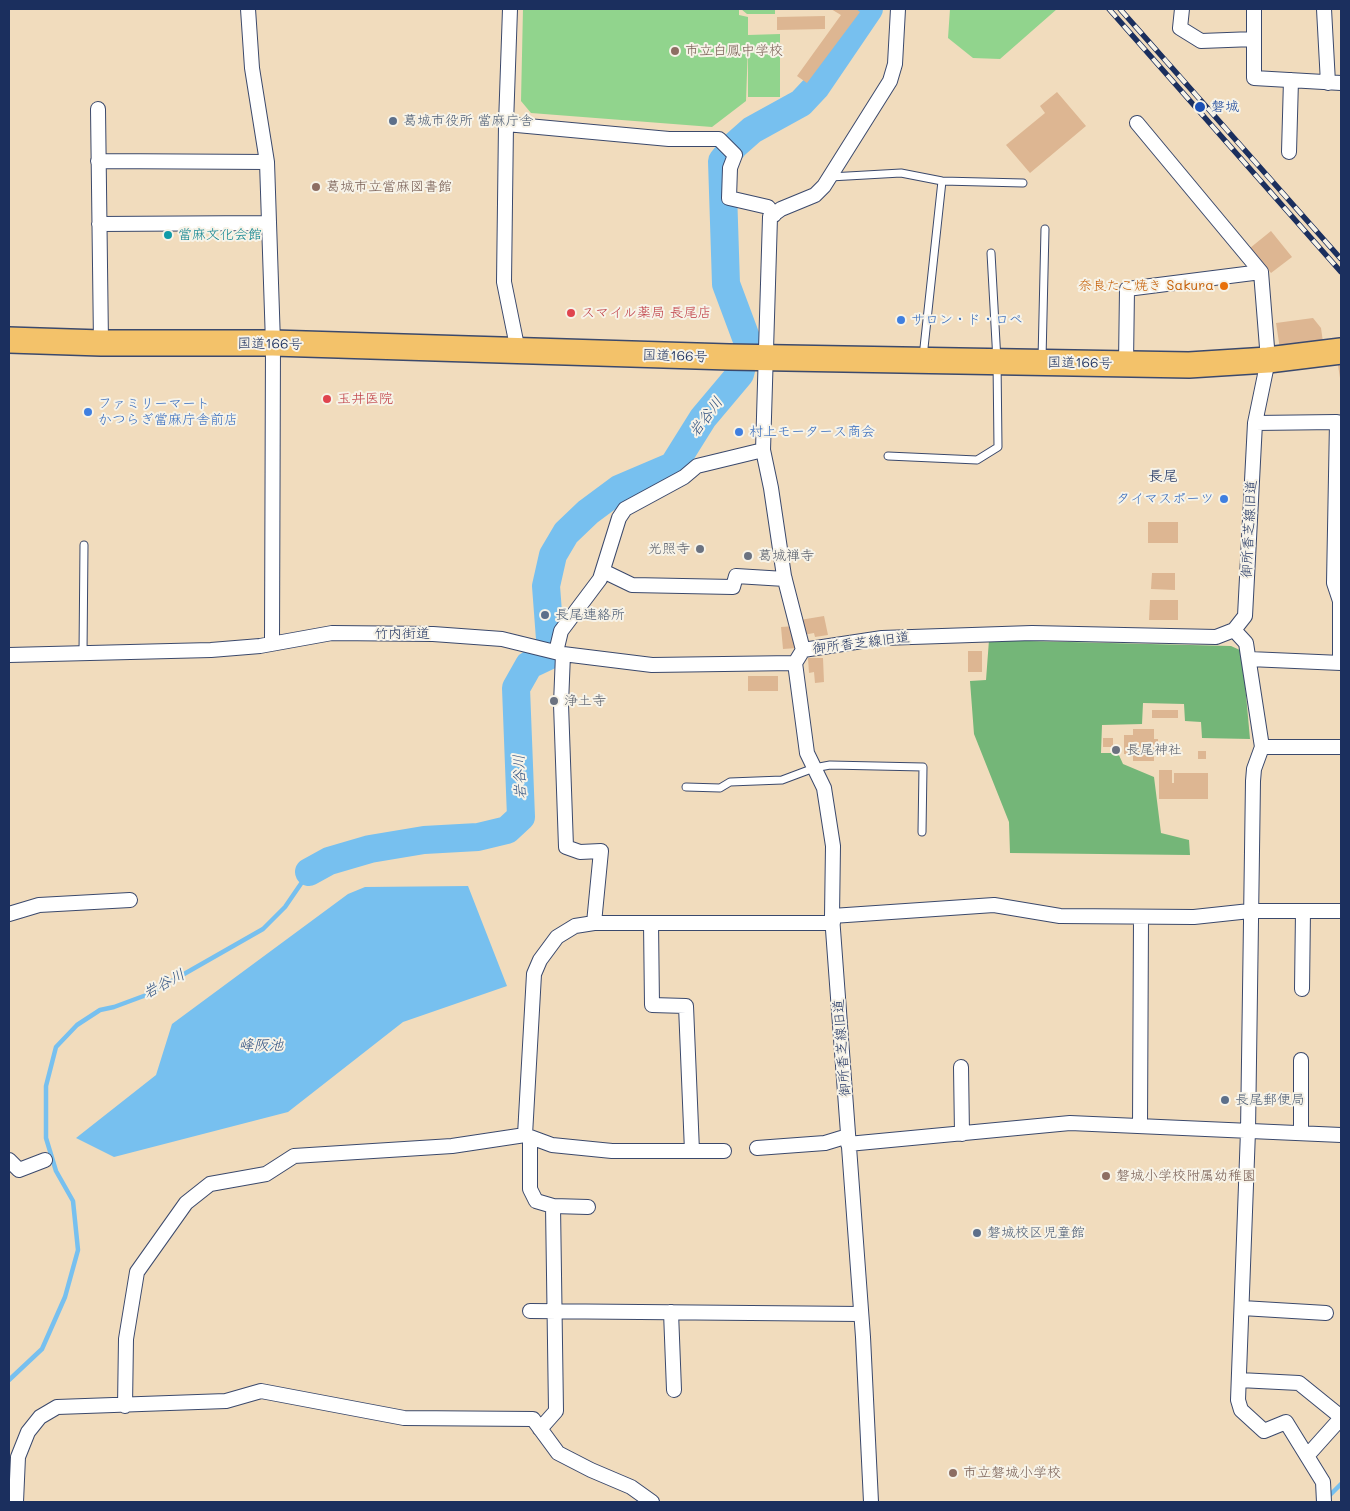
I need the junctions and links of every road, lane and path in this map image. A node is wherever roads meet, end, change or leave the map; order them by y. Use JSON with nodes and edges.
{"nodes":[{"id":1,"x":248,"y":9,"type":"edge"},
{"id":2,"x":510,"y":9,"type":"edge"},
{"id":3,"x":898,"y":9,"type":"edge"},
{"id":4,"x":1182,"y":9,"type":"edge"},
{"id":5,"x":1254,"y":9,"type":"edge"},
{"id":6,"x":1324,"y":9,"type":"edge"},
{"id":7,"x":1254,"y":39,"type":"junction"},
{"id":8,"x":1291,"y":80,"type":"junction"},
{"id":9,"x":1334,"y":83,"type":"edge"},
{"id":10,"x":98,"y":109,"type":"dead end"},
{"id":11,"x":1137,"y":123,"type":"dead end"},
{"id":12,"x":506,"y":124,"type":"junction"},
{"id":13,"x":1290,"y":152,"type":"dead end"},
{"id":14,"x":98,"y":161,"type":"junction"},
{"id":15,"x":267,"y":162,"type":"junction"},
{"id":16,"x":830,"y":176,"type":"junction"},
{"id":17,"x":942,"y":181,"type":"junction"},
{"id":18,"x":1023,"y":183,"type":"dead end"},
{"id":19,"x":774,"y":215,"type":"junction"},
{"id":20,"x":268,"y":223,"type":"junction"},
{"id":21,"x":99,"y":224,"type":"junction"},
{"id":22,"x":1045,"y":229,"type":"dead end"},
{"id":23,"x":991,"y":253,"type":"dead end"},
{"id":24,"x":1261,"y":272,"type":"junction"},
{"id":25,"x":9,"y":340,"type":"edge"},
{"id":26,"x":101,"y":343,"type":"junction"},
{"id":27,"x":273,"y":343,"type":"junction"},
{"id":28,"x":518,"y":351,"type":"junction"},
{"id":29,"x":1341,"y":351,"type":"edge"},
{"id":30,"x":767,"y":358,"type":"junction"},
{"id":31,"x":923,"y":360,"type":"junction"},
{"id":32,"x":1268,"y":360,"type":"junction"},
{"id":33,"x":997,"y":361,"type":"junction"},
{"id":34,"x":1042,"y":362,"type":"junction"},
{"id":35,"x":1126,"y":363,"type":"junction"},
{"id":36,"x":1255,"y":423,"type":"junction"},
{"id":37,"x":763,"y":450,"type":"junction"},
{"id":38,"x":888,"y":456,"type":"dead end"},
{"id":39,"x":84,"y":545,"type":"dead end"},
{"id":40,"x":603,"y":571,"type":"junction"},
{"id":41,"x":785,"y":580,"type":"junction"},
{"id":42,"x":1234,"y":630,"type":"junction"},
{"id":43,"x":272,"y":643,"type":"junction"},
{"id":44,"x":803,"y":650,"type":"junction"},
{"id":45,"x":554,"y":651,"type":"junction"},
{"id":46,"x":83,"y":653,"type":"junction"},
{"id":47,"x":9,"y":655,"type":"edge"},
{"id":48,"x":1249,"y":659,"type":"junction"},
{"id":49,"x":794,"y":663,"type":"junction"},
{"id":50,"x":1341,"y":663,"type":"edge"},
{"id":51,"x":1262,"y":747,"type":"junction"},
{"id":52,"x":1341,"y":747,"type":"edge"},
{"id":53,"x":814,"y":768,"type":"junction"},
{"id":54,"x":686,"y":787,"type":"dead end"},
{"id":55,"x":922,"y":832,"type":"dead end"},
{"id":56,"x":130,"y":900,"type":"dead end"},
{"id":57,"x":1303,"y":911,"type":"junction"},
{"id":58,"x":1341,"y":911,"type":"edge"},
{"id":59,"x":1250,"y":912,"type":"junction"},
{"id":60,"x":9,"y":914,"type":"edge"},
{"id":61,"x":1141,"y":917,"type":"junction"},
{"id":62,"x":832,"y":919,"type":"junction"},
{"id":63,"x":594,"y":923,"type":"junction"},
{"id":64,"x":652,"y":923,"type":"junction"},
{"id":65,"x":1302,"y":988,"type":"dead end"},
{"id":66,"x":1301,"y":1060,"type":"dead end"},
{"id":67,"x":961,"y":1067,"type":"dead end"},
{"id":68,"x":1140,"y":1126,"type":"junction"},
{"id":69,"x":1248,"y":1131,"type":"junction"},
{"id":70,"x":1301,"y":1133,"type":"junction"},
{"id":71,"x":962,"y":1134,"type":"junction"},
{"id":72,"x":1341,"y":1135,"type":"edge"},
{"id":73,"x":528,"y":1136,"type":"junction"},
{"id":74,"x":848,"y":1140,"type":"junction"},
{"id":75,"x":757,"y":1148,"type":"dead end"},
{"id":76,"x":724,"y":1151,"type":"dead end"},
{"id":77,"x":692,"y":1152,"type":"junction"},
{"id":78,"x":9,"y":1160,"type":"edge"},
{"id":79,"x":45,"y":1160,"type":"dead end"},
{"id":80,"x":553,"y":1206,"type":"junction"},
{"id":81,"x":588,"y":1207,"type":"dead end"},
{"id":82,"x":1242,"y":1308,"type":"junction"},
{"id":83,"x":530,"y":1311,"type":"dead end"},
{"id":84,"x":555,"y":1311,"type":"junction"},
{"id":85,"x":671,"y":1312,"type":"junction"},
{"id":86,"x":1326,"y":1313,"type":"dead end"},
{"id":87,"x":861,"y":1314,"type":"junction"},
{"id":88,"x":1239,"y":1380,"type":"junction"},
{"id":89,"x":674,"y":1390,"type":"dead end"},
{"id":90,"x":125,"y":1406,"type":"junction"},
{"id":91,"x":1341,"y":1418,"type":"edge"},
{"id":92,"x":540,"y":1429,"type":"junction"},
{"id":93,"x":1307,"y":1456,"type":"junction"},
{"id":94,"x":16,"y":1502,"type":"edge"},
{"id":95,"x":652,"y":1502,"type":"edge"},
{"id":96,"x":871,"y":1502,"type":"edge"},
{"id":97,"x":1324,"y":1502,"type":"edge"}],
"edges":[{"from":1,"to":15,"type":"street"},
{"from":2,"to":12,"type":"street"},
{"from":3,"to":16,"type":"street"},
{"from":4,"to":7,"type":"street"},
{"from":5,"to":7,"type":"street"},
{"from":6,"to":9,"type":"street"},
{"from":7,"to":8,"type":"street"},
{"from":8,"to":9,"type":"street"},
{"from":8,"to":13,"type":"street"},
{"from":10,"to":14,"type":"street"},
{"from":11,"to":24,"type":"street"},
{"from":12,"to":19,"type":"street"},
{"from":12,"to":28,"type":"street"},
{"from":14,"to":15,"type":"street"},
{"from":14,"to":21,"type":"street"},
{"from":15,"to":20,"type":"street"},
{"from":16,"to":17,"type":"lane"},
{"from":16,"to":19,"type":"street"},
{"from":17,"to":18,"type":"lane"},
{"from":17,"to":31,"type":"lane"},
{"from":19,"to":30,"type":"street"},
{"from":20,"to":21,"type":"street"},
{"from":20,"to":27,"type":"street"},
{"from":21,"to":26,"type":"street"},
{"from":22,"to":34,"type":"lane"},
{"from":23,"to":33,"type":"lane"},
{"from":24,"to":32,"type":"street","name":"御所香芝線旧道"},
{"from":24,"to":35,"type":"street"},
{"from":25,"to":26,"type":"highway","name":"国道166号"},
{"from":26,"to":27,"type":"highway","name":"国道166号"},
{"from":27,"to":28,"type":"highway","name":"国道166号"},
{"from":27,"to":43,"type":"street"},
{"from":28,"to":30,"type":"highway","name":"国道166号"},
{"from":29,"to":32,"type":"highway","name":"国道166号"},
{"from":30,"to":31,"type":"highway","name":"国道166号"},
{"from":30,"to":37,"type":"street"},
{"from":31,"to":33,"type":"highway","name":"国道166号"},
{"from":32,"to":35,"type":"highway","name":"国道166号"},
{"from":32,"to":36,"type":"street","name":"御所香芝線旧道"},
{"from":33,"to":34,"type":"highway","name":"国道166号"},
{"from":33,"to":38,"type":"lane"},
{"from":34,"to":35,"type":"highway","name":"国道166号"},
{"from":36,"to":42,"type":"street","name":"御所香芝線旧道"},
{"from":36,"to":50,"type":"street"},
{"from":37,"to":40,"type":"street"},
{"from":37,"to":41,"type":"street"},
{"from":39,"to":46,"type":"lane"},
{"from":40,"to":41,"type":"street"},
{"from":40,"to":45,"type":"street"},
{"from":41,"to":44,"type":"street"},
{"from":42,"to":44,"type":"street","name":"御所香芝線旧道"},
{"from":42,"to":48,"type":"street"},
{"from":43,"to":45,"type":"street","name":"竹内街道"},
{"from":43,"to":46,"type":"street","name":"竹内街道"},
{"from":44,"to":49,"type":"street","name":"御所香芝線旧道"},
{"from":45,"to":49,"type":"street","name":"竹内街道"},
{"from":45,"to":63,"type":"street"},
{"from":46,"to":47,"type":"street","name":"竹内街道"},
{"from":48,"to":50,"type":"street"},
{"from":48,"to":51,"type":"street"},
{"from":49,"to":53,"type":"street","name":"御所香芝線旧道"},
{"from":51,"to":52,"type":"street"},
{"from":51,"to":59,"type":"street"},
{"from":53,"to":54,"type":"lane"},
{"from":53,"to":55,"type":"lane"},
{"from":53,"to":62,"type":"street","name":"御所香芝線旧道"},
{"from":56,"to":60,"type":"street"},
{"from":57,"to":58,"type":"street"},
{"from":57,"to":59,"type":"street"},
{"from":57,"to":65,"type":"street"},
{"from":59,"to":61,"type":"street"},
{"from":59,"to":69,"type":"street"},
{"from":61,"to":62,"type":"street"},
{"from":61,"to":68,"type":"street"},
{"from":62,"to":64,"type":"street"},
{"from":62,"to":74,"type":"street","name":"御所香芝線旧道"},
{"from":63,"to":64,"type":"street"},
{"from":63,"to":73,"type":"street"},
{"from":64,"to":77,"type":"street"},
{"from":66,"to":70,"type":"street"},
{"from":67,"to":71,"type":"street"},
{"from":68,"to":69,"type":"street"},
{"from":68,"to":71,"type":"street"},
{"from":69,"to":70,"type":"street"},
{"from":69,"to":82,"type":"street"},
{"from":70,"to":72,"type":"street"},
{"from":71,"to":74,"type":"street"},
{"from":73,"to":77,"type":"street"},
{"from":73,"to":80,"type":"street"},
{"from":73,"to":90,"type":"street"},
{"from":74,"to":75,"type":"street"},
{"from":74,"to":87,"type":"street","name":"御所香芝線旧道"},
{"from":76,"to":77,"type":"street"},
{"from":78,"to":79,"type":"street"},
{"from":80,"to":81,"type":"street"},
{"from":80,"to":84,"type":"street"},
{"from":82,"to":86,"type":"street"},
{"from":82,"to":88,"type":"street"},
{"from":83,"to":84,"type":"street"},
{"from":84,"to":85,"type":"street"},
{"from":84,"to":92,"type":"street"},
{"from":85,"to":87,"type":"street"},
{"from":85,"to":89,"type":"street"},
{"from":87,"to":96,"type":"street","name":"御所香芝線旧道"},
{"from":88,"to":91,"type":"street"},
{"from":88,"to":93,"type":"street"},
{"from":90,"to":92,"type":"street"},
{"from":90,"to":94,"type":"street"},
{"from":91,"to":93,"type":"street"},
{"from":92,"to":95,"type":"street"},
{"from":93,"to":97,"type":"street"}]}
